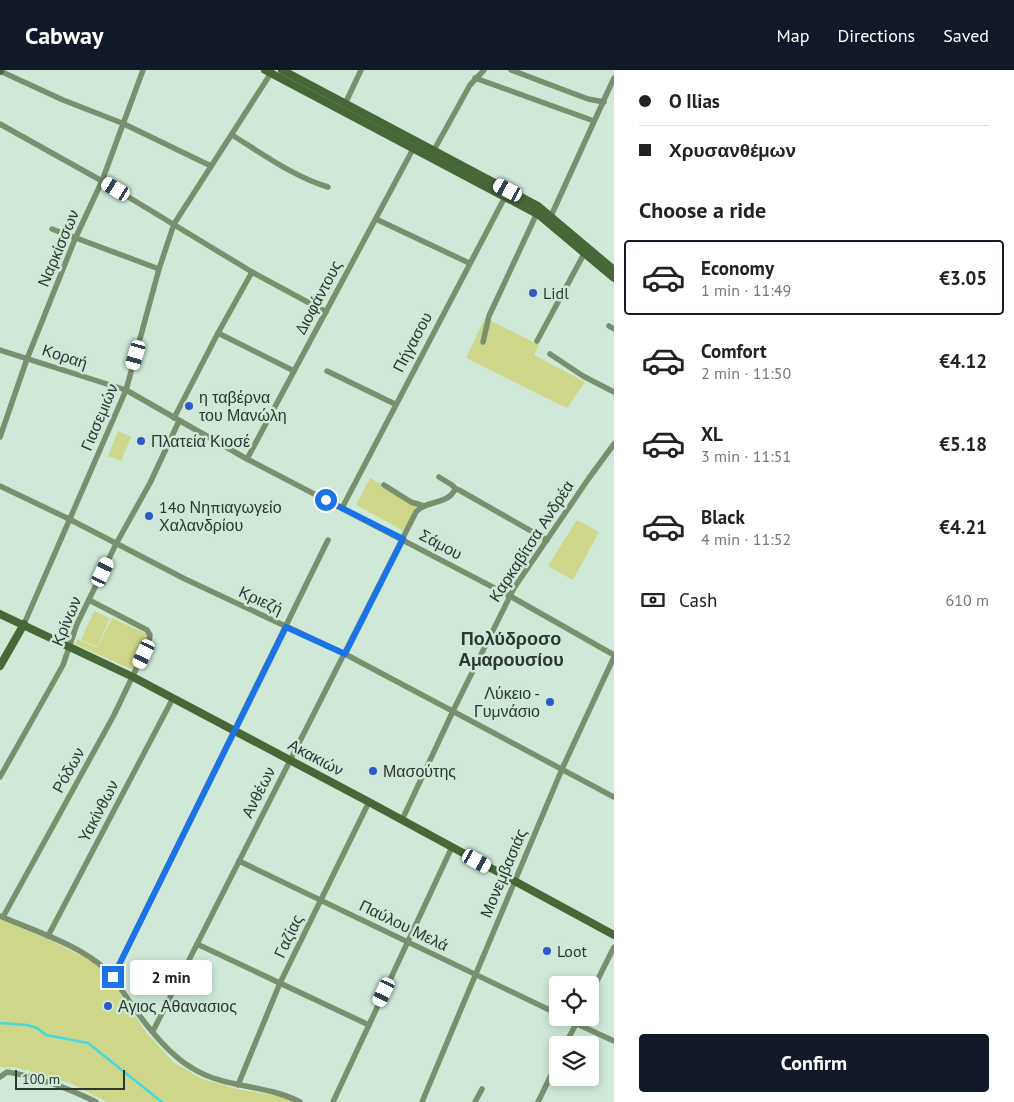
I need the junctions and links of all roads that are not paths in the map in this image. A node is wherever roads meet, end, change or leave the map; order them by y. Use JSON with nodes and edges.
{"nodes":[{"id":1,"x":0,"y":70,"type":"edge"},
{"id":2,"x":143,"y":70,"type":"edge"},
{"id":3,"x":282,"y":70,"type":"edge"},
{"id":4,"x":360,"y":70,"type":"edge"},
{"id":5,"x":484,"y":70,"type":"edge"},
{"id":6,"x":510,"y":70,"type":"edge"},
{"id":7,"x":268,"y":72,"type":"edge"},
{"id":8,"x":475,"y":78,"type":"junction"},
{"id":9,"x":614,"y":78,"type":"edge"},
{"id":10,"x":604,"y":102,"type":"junction"},
{"id":11,"x":345,"y":104,"type":"junction"},
{"id":12,"x":594,"y":121,"type":"junction"},
{"id":13,"x":122,"y":123,"type":"junction"},
{"id":14,"x":0,"y":124,"type":"edge"},
{"id":15,"x":232,"y":136,"type":"junction"},
{"id":16,"x":413,"y":149,"type":"junction"},
{"id":17,"x":434,"y":150,"type":"junction"},
{"id":18,"x":211,"y":166,"type":"junction"},
{"id":19,"x":102,"y":180,"type":"junction"},
{"id":20,"x":328,"y":187,"type":"dead end"},
{"id":21,"x":507,"y":193,"type":"junction"},
{"id":22,"x":537,"y":214,"type":"junction"},
{"id":23,"x":551,"y":216,"type":"junction"},
{"id":24,"x":376,"y":219,"type":"junction"},
{"id":25,"x":174,"y":224,"type":"junction"},
{"id":26,"x":52,"y":230,"type":"dead end"},
{"id":27,"x":76,"y":239,"type":"junction"},
{"id":28,"x":585,"y":252,"type":"junction"},
{"id":29,"x":469,"y":263,"type":"junction"},
{"id":30,"x":613,"y":267,"type":"edge"},
{"id":31,"x":159,"y":269,"type":"junction"},
{"id":32,"x":252,"y":272,"type":"junction"},
{"id":33,"x":614,"y":278,"type":"edge"},
{"id":34,"x":326,"y":312,"type":"junction"},
{"id":35,"x":218,"y":333,"type":"junction"},
{"id":36,"x":537,"y":341,"type":"dead end"},
{"id":37,"x":484,"y":342,"type":"dead end"},
{"id":38,"x":0,"y":350,"type":"edge"},
{"id":39,"x":550,"y":354,"type":"dead end"},
{"id":40,"x":27,"y":358,"type":"junction"},
{"id":41,"x":294,"y":370,"type":"junction"},
{"id":42,"x":327,"y":372,"type":"dead end"},
{"id":43,"x":126,"y":390,"type":"junction"},
{"id":44,"x":614,"y":392,"type":"edge"},
{"id":45,"x":395,"y":404,"type":"junction"},
{"id":46,"x":176,"y":419,"type":"junction"},
{"id":47,"x":0,"y":437,"type":"edge"},
{"id":48,"x":614,"y":444,"type":"edge"},
{"id":49,"x":247,"y":459,"type":"junction"},
{"id":50,"x":439,"y":477,"type":"dead end"},
{"id":51,"x":384,"y":485,"type":"dead end"},
{"id":52,"x":0,"y":486,"type":"edge"},
{"id":53,"x":456,"y":489,"type":"junction"},
{"id":54,"x":424,"y":506,"type":"junction"},
{"id":55,"x":342,"y":508,"type":"junction"},
{"id":56,"x":69,"y":519,"type":"junction"},
{"id":57,"x":403,"y":539,"type":"junction"},
{"id":58,"x":328,"y":540,"type":"dead end"},
{"id":59,"x":547,"y":540,"type":"junction"},
{"id":60,"x":116,"y":544,"type":"junction"},
{"id":61,"x":510,"y":596,"type":"junction"},
{"id":62,"x":89,"y":600,"type":"junction"},
{"id":63,"x":0,"y":614,"type":"edge"},
{"id":64,"x":24,"y":624,"type":"junction"},
{"id":65,"x":286,"y":627,"type":"junction"},
{"id":66,"x":68,"y":646,"type":"junction"},
{"id":67,"x":345,"y":654,"type":"junction"},
{"id":68,"x":614,"y":656,"type":"edge"},
{"id":69,"x":0,"y":666,"type":"edge"},
{"id":70,"x":133,"y":677,"type":"junction"},
{"id":71,"x":173,"y":698,"type":"junction"},
{"id":72,"x":453,"y":711,"type":"junction"},
{"id":73,"x":235,"y":731,"type":"junction"},
{"id":74,"x":290,"y":760,"type":"junction"},
{"id":75,"x":562,"y":769,"type":"junction"},
{"id":76,"x":0,"y":777,"type":"edge"},
{"id":77,"x":614,"y":797,"type":"edge"},
{"id":78,"x":369,"y":802,"type":"junction"},
{"id":79,"x":402,"y":820,"type":"junction"},
{"id":80,"x":452,"y":847,"type":"junction"},
{"id":81,"x":239,"y":861,"type":"junction"},
{"id":82,"x":514,"y":881,"type":"junction"},
{"id":83,"x":320,"y":900,"type":"junction"},
{"id":84,"x":1,"y":916,"type":"edge"},
{"id":85,"x":614,"y":934,"type":"edge"},
{"id":86,"x":48,"y":936,"type":"junction"},
{"id":87,"x":408,"y":942,"type":"junction"},
{"id":88,"x":197,"y":944,"type":"junction"},
{"id":89,"x":614,"y":947,"type":"edge"},
{"id":90,"x":474,"y":974,"type":"junction"},
{"id":91,"x":113,"y":977,"type":"junction"},
{"id":92,"x":599,"y":977,"type":"edge"},
{"id":93,"x":280,"y":983,"type":"junction"},
{"id":94,"x":549,"y":1010,"type":"edge"},
{"id":95,"x":369,"y":1025,"type":"junction"},
{"id":96,"x":588,"y":1026,"type":"edge"},
{"id":97,"x":153,"y":1031,"type":"junction"},
{"id":98,"x":614,"y":1041,"type":"edge"},
{"id":99,"x":2,"y":1075,"type":"edge"},
{"id":100,"x":549,"y":1079,"type":"edge"},
{"id":101,"x":238,"y":1085,"type":"junction"},
{"id":102,"x":482,"y":1089,"type":"dead end"},
{"id":103,"x":96,"y":1102,"type":"edge"},
{"id":104,"x":300,"y":1102,"type":"edge"},
{"id":105,"x":333,"y":1102,"type":"edge"},
{"id":106,"x":422,"y":1102,"type":"edge"},
{"id":107,"x":475,"y":1102,"type":"edge"},
{"id":108,"x":538,"y":1102,"type":"edge"}],
"edges":[{"from":1,"to":13,"type":"street"},
{"from":2,"to":13,"type":"street","name":"Ναρκίσσων"},
{"from":3,"to":11,"type":"street"},
{"from":4,"to":11,"type":"street"},
{"from":5,"to":8,"type":"street"},
{"from":6,"to":10,"type":"street"},
{"from":7,"to":15,"type":"street","name":"Γιασεμιών"},
{"from":7,"to":16,"type":"street"},
{"from":8,"to":12,"type":"street"},
{"from":8,"to":17,"type":"street"},
{"from":9,"to":10,"type":"street"},
{"from":10,"to":12,"type":"street"},
{"from":11,"to":17,"type":"street"},
{"from":12,"to":23,"type":"street"},
{"from":13,"to":18,"type":"street"},
{"from":13,"to":19,"type":"street","name":"Ναρκίσσων"},
{"from":14,"to":19,"type":"street"},
{"from":15,"to":18,"type":"street","name":"Γιασεμιών"},
{"from":15,"to":20,"type":"street"},
{"from":16,"to":21,"type":"street"},
{"from":16,"to":24,"type":"street","name":"Διοφάντους"},
{"from":17,"to":21,"type":"street"},
{"from":18,"to":25,"type":"street","name":"Γιασεμιών"},
{"from":19,"to":25,"type":"street"},
{"from":19,"to":27,"type":"street","name":"Ναρκίσσων"},
{"from":21,"to":22,"type":"street"},
{"from":21,"to":23,"type":"street"},
{"from":21,"to":29,"type":"street","name":"Πήγασου"},
{"from":22,"to":28,"type":"street"},
{"from":22,"to":37,"type":"street"},
{"from":23,"to":30,"type":"street"},
{"from":24,"to":29,"type":"street"},
{"from":24,"to":34,"type":"street","name":"Διοφάντους"},
{"from":25,"to":31,"type":"street","name":"Γιασεμιών"},
{"from":25,"to":32,"type":"street"},
{"from":26,"to":27,"type":"street"},
{"from":27,"to":31,"type":"street"},
{"from":27,"to":40,"type":"street","name":"Ναρκίσσων"},
{"from":28,"to":33,"type":"street"},
{"from":28,"to":36,"type":"street"},
{"from":29,"to":45,"type":"street","name":"Πήγασου"},
{"from":31,"to":43,"type":"street","name":"Γιασεμιών"},
{"from":32,"to":34,"type":"street"},
{"from":32,"to":35,"type":"street","name":"Κρίνων"},
{"from":34,"to":41,"type":"street","name":"Διοφάντους"},
{"from":35,"to":41,"type":"street"},
{"from":35,"to":46,"type":"street","name":"Κρίνων"},
{"from":38,"to":40,"type":"street","name":"Κοραή"},
{"from":39,"to":44,"type":"street"},
{"from":40,"to":43,"type":"street","name":"Κοραή"},
{"from":40,"to":47,"type":"street","name":"Ναρκίσσων"},
{"from":41,"to":49,"type":"street","name":"Διοφάντους"},
{"from":42,"to":45,"type":"street"},
{"from":43,"to":46,"type":"street","name":"Κοραή"},
{"from":43,"to":56,"type":"street","name":"Γιασεμιών"},
{"from":45,"to":55,"type":"street","name":"Πήγασου"},
{"from":46,"to":49,"type":"street","name":"Σάμου"},
{"from":46,"to":60,"type":"street","name":"Κρίνων"},
{"from":48,"to":59,"type":"street","name":"Καρκαβίτσα Ανδρέα"},
{"from":49,"to":55,"type":"street","name":"Σάμου"},
{"from":50,"to":53,"type":"street"},
{"from":51,"to":54,"type":"street"},
{"from":52,"to":56,"type":"street","name":"Κριεζή"},
{"from":53,"to":54,"type":"street"},
{"from":53,"to":59,"type":"street"},
{"from":54,"to":57,"type":"street","name":"Ανθέων"},
{"from":55,"to":57,"type":"street","name":"Σάμου"},
{"from":56,"to":60,"type":"street","name":"Κριεζή"},
{"from":56,"to":64,"type":"street","name":"Γιασεμιών"},
{"from":57,"to":61,"type":"street","name":"Σάμου"},
{"from":57,"to":67,"type":"street","name":"Ανθέων"},
{"from":58,"to":65,"type":"street"},
{"from":59,"to":61,"type":"street","name":"Καρκαβίτσα Ανδρέα"},
{"from":60,"to":62,"type":"street","name":"Κρίνων"},
{"from":60,"to":65,"type":"street","name":"Κριεζή"},
{"from":61,"to":68,"type":"street","name":"Σάμου"},
{"from":61,"to":72,"type":"street","name":"Καρκαβίτσα Ανδρέα"},
{"from":62,"to":66,"type":"street","name":"Κρίνων"},
{"from":62,"to":70,"type":"street","name":"Ρόδων"},
{"from":63,"to":64,"type":"street","name":"Ακακιών"},
{"from":64,"to":66,"type":"street","name":"Ακακιών"},
{"from":64,"to":69,"type":"street","name":"Γιασεμιών"},
{"from":65,"to":67,"type":"street","name":"Κριεζή"},
{"from":65,"to":73,"type":"street"},
{"from":66,"to":70,"type":"street","name":"Ακακιών"},
{"from":66,"to":76,"type":"street","name":"Κρίνων"},
{"from":67,"to":72,"type":"street","name":"Κριεζή"},
{"from":67,"to":74,"type":"street","name":"Ανθέων"},
{"from":68,"to":75,"type":"street","name":"Μονεμβασιάς"},
{"from":70,"to":71,"type":"street","name":"Ακακιών"},
{"from":70,"to":84,"type":"street","name":"Ρόδων"},
{"from":71,"to":73,"type":"street","name":"Ακακιών"},
{"from":71,"to":86,"type":"street","name":"Υακίνθων"},
{"from":72,"to":75,"type":"street","name":"Κριεζή"},
{"from":72,"to":79,"type":"street","name":"Καρκαβίτσα Ανδρέα"},
{"from":73,"to":74,"type":"street","name":"Ακακιών"},
{"from":73,"to":91,"type":"street"},
{"from":74,"to":78,"type":"street","name":"Ακακιών"},
{"from":74,"to":81,"type":"street","name":"Ανθέων"},
{"from":75,"to":77,"type":"street","name":"Κριεζή"},
{"from":75,"to":82,"type":"street","name":"Μονεμβασιάς"},
{"from":78,"to":79,"type":"street","name":"Ακακιών"},
{"from":78,"to":83,"type":"street","name":"Γαζίας"},
{"from":79,"to":80,"type":"street","name":"Ακακιών"},
{"from":80,"to":82,"type":"street","name":"Ακακιών"},
{"from":80,"to":87,"type":"street"},
{"from":81,"to":83,"type":"street","name":"Παύλου Μελά"},
{"from":81,"to":88,"type":"street","name":"Ανθέων"},
{"from":82,"to":85,"type":"street","name":"Ακακιών"},
{"from":82,"to":90,"type":"street","name":"Μονεμβασιάς"},
{"from":83,"to":87,"type":"street","name":"Παύλου Μελά"},
{"from":83,"to":93,"type":"street","name":"Γαζίας"},
{"from":84,"to":86,"type":"street"},
{"from":86,"to":91,"type":"street"},
{"from":87,"to":90,"type":"street","name":"Παύλου Μελά"},
{"from":87,"to":95,"type":"street"},
{"from":88,"to":93,"type":"street"},
{"from":88,"to":97,"type":"street","name":"Ανθέων"},
{"from":89,"to":92,"type":"street"},
{"from":90,"to":94,"type":"street","name":"Παύλου Μελά"},
{"from":90,"to":106,"type":"street","name":"Μονεμβασιάς"},
{"from":91,"to":97,"type":"street"},
{"from":93,"to":95,"type":"street"},
{"from":93,"to":101,"type":"street","name":"Γαζίας"},
{"from":95,"to":105,"type":"street"},
{"from":96,"to":98,"type":"street"},
{"from":97,"to":101,"type":"street"},
{"from":99,"to":103,"type":"street"},
{"from":100,"to":108,"type":"street"},
{"from":101,"to":104,"type":"street"},
{"from":102,"to":107,"type":"street"}]}
